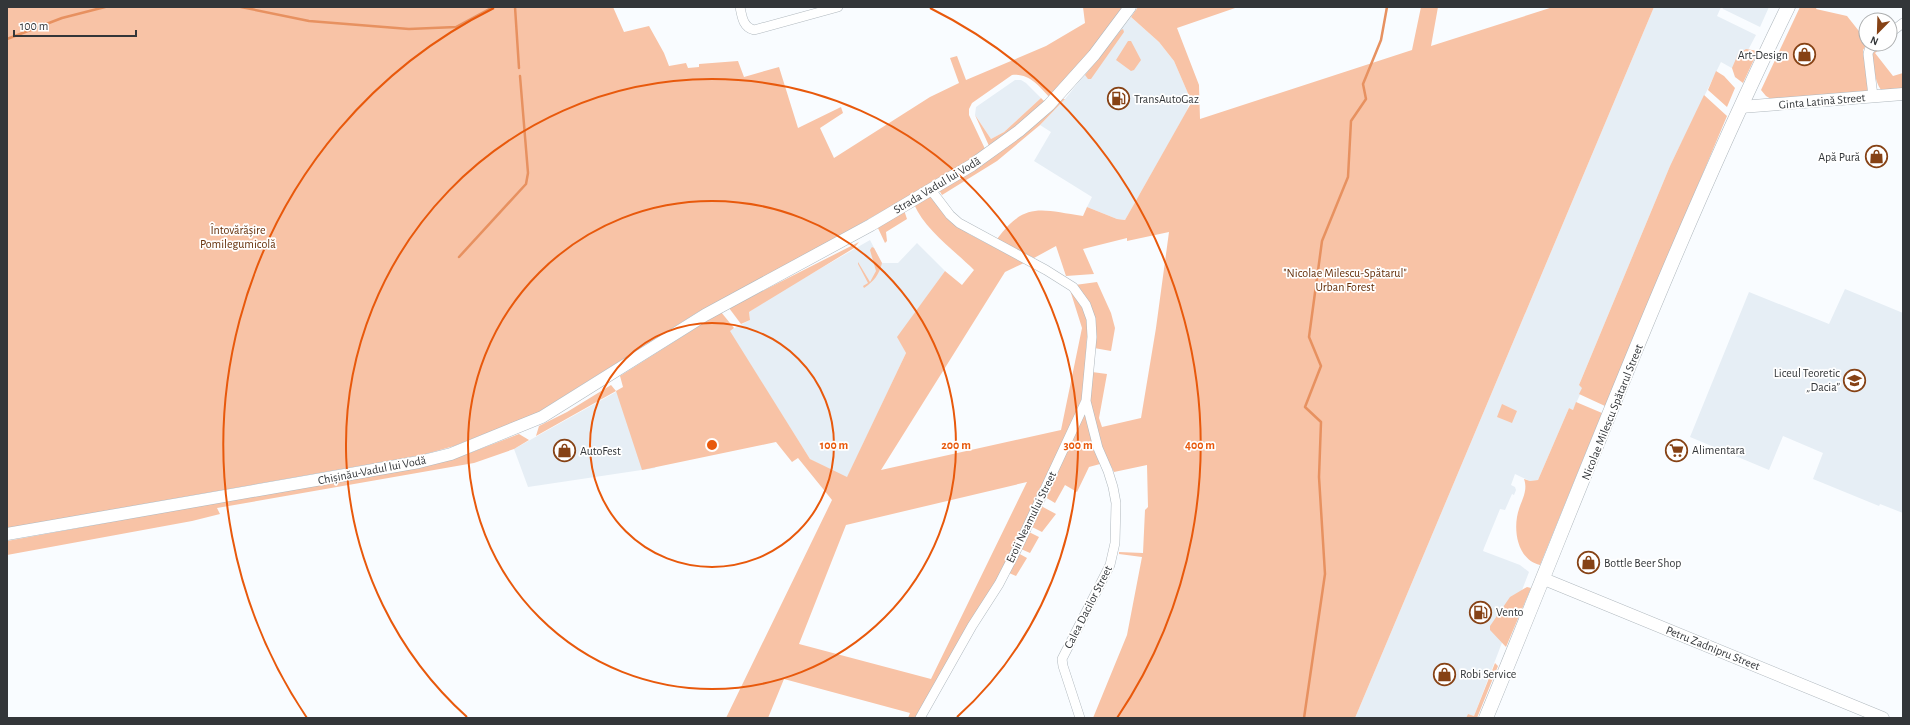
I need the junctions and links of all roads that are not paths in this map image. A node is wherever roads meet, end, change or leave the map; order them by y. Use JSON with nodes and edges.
{"nodes":[{"id":1,"x":740,"y":7,"type":"edge"},
{"id":2,"x":838,"y":7,"type":"edge"},
{"id":3,"x":1130,"y":7,"type":"edge"},
{"id":4,"x":1788,"y":7,"type":"edge"},
{"id":5,"x":1868,"y":52,"type":"edge"},
{"id":6,"x":1903,"y":94,"type":"edge"},
{"id":7,"x":1873,"y":96,"type":"junction"},
{"id":8,"x":1741,"y":108,"type":"junction"},
{"id":9,"x":931,"y":190,"type":"junction"},
{"id":10,"x":705,"y":315,"type":"joint"},
{"id":11,"x":1086,"y":401,"type":"junction"},
{"id":12,"x":7,"y":534,"type":"edge"},
{"id":13,"x":1544,"y":579,"type":"junction"},
{"id":14,"x":920,"y":718,"type":"edge"},
{"id":15,"x":1080,"y":718,"type":"edge"},
{"id":16,"x":1486,"y":718,"type":"edge"},
{"id":17,"x":1883,"y":718,"type":"edge"}],
"edges":[{"from":1,"to":2,"type":"street"},
{"from":3,"to":9,"type":"main road","name":"Strada Vadul lui Vodă"},
{"from":4,"to":8,"type":"main road","name":"Nicolae Milescu Spătarul Street"},
{"from":5,"to":7,"type":"street"},
{"from":6,"to":7,"type":"main road","name":"Ginta Latină Street"},
{"from":7,"to":8,"type":"main road","name":"Ginta Latină Street"},
{"from":8,"to":13,"type":"main road","name":"Nicolae Milescu Spătarul Street"},
{"from":9,"to":10,"type":"main road","name":"Strada Vadul lui Vodă"},
{"from":9,"to":11,"type":"street","name":"Eroii Neamului Street"},
{"from":10,"to":12,"type":"main road","name":"Chișinău-Vadul lui Vodă"},
{"from":11,"to":14,"type":"street","name":"Eroii Neamului Street"},
{"from":11,"to":15,"type":"street","name":"Calea Dacilor Street"},
{"from":13,"to":16,"type":"main road","name":"Nicolae Milescu Spătarul Street"},
{"from":13,"to":17,"type":"main road","name":"Petru Zadnipru Street"}]}
